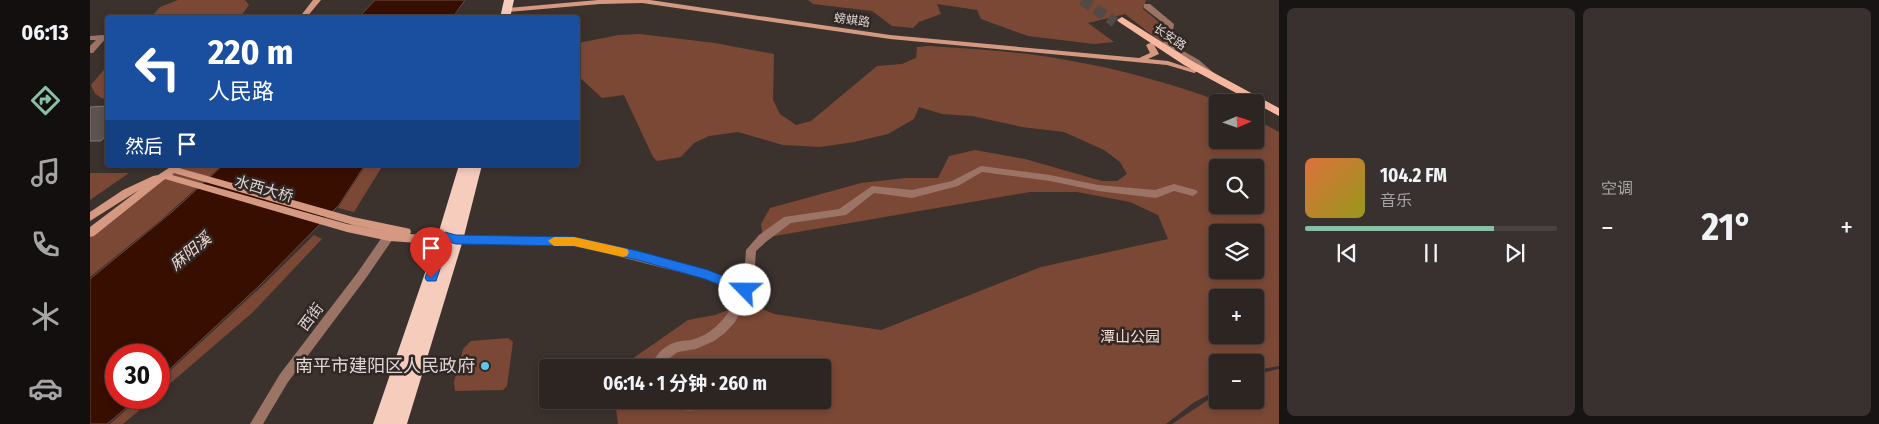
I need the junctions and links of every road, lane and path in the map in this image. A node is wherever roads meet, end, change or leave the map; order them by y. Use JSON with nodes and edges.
{"nodes":[{"id":1,"x":318,"y":0,"type":"edge"},
{"id":2,"x":591,"y":0,"type":"edge"},
{"id":3,"x":656,"y":0,"type":"edge"},
{"id":4,"x":1147,"y":6,"type":"dead end"},
{"id":5,"x":510,"y":8,"type":"edge"},
{"id":6,"x":305,"y":15,"type":"edge"},
{"id":7,"x":1119,"y":21,"type":"tunnel mouth"},
{"id":8,"x":90,"y":38,"type":"edge"},
{"id":9,"x":1155,"y":45,"type":"junction"},
{"id":10,"x":90,"y":50,"type":"edge"},
{"id":11,"x":1143,"y":58,"type":"junction"},
{"id":12,"x":1160,"y":58,"type":"junction"},
{"id":13,"x":1176,"y":61,"type":"junction"},
{"id":14,"x":1194,"y":71,"type":"junction"},
{"id":15,"x":1210,"y":76,"type":"junction"},
{"id":16,"x":1237,"y":94,"type":"edge"},
{"id":17,"x":1264,"y":107,"type":"edge"},
{"id":18,"x":1279,"y":114,"type":"edge"},
{"id":19,"x":465,"y":167,"type":"edge"},
{"id":20,"x":475,"y":167,"type":"edge"},
{"id":21,"x":173,"y":172,"type":"edge"},
{"id":22,"x":1193,"y":192,"type":"dead end"},
{"id":23,"x":90,"y":217,"type":"edge"},
{"id":24,"x":90,"y":233,"type":"edge"},
{"id":25,"x":391,"y":233,"type":"junction"},
{"id":26,"x":448,"y":239,"type":"junction"},
{"id":27,"x":745,"y":290,"type":"junction"},
{"id":28,"x":661,"y":359,"type":"edge"},
{"id":29,"x":256,"y":424,"type":"edge"},
{"id":30,"x":382,"y":424,"type":"edge"},
{"id":31,"x":398,"y":424,"type":"edge"}],
"edges":[{"from":1,"to":6,"type":"main road"},
{"from":2,"to":5,"type":"main road"},
{"from":3,"to":11,"type":"main road"},
{"from":4,"to":15,"type":"street"},
{"from":5,"to":12,"type":"main road","name":"螃蜞路"},
{"from":7,"to":9,"type":"main road","name":"长安路"},
{"from":8,"to":10,"type":"street"},
{"from":9,"to":11,"type":"main road"},
{"from":9,"to":12,"type":"main road","name":"长安路"},
{"from":9,"to":15,"type":"main road","name":"长安路"},
{"from":11,"to":12,"type":"main road"},
{"from":12,"to":13,"type":"main road","name":"长安路"},
{"from":12,"to":14,"type":"main road","name":"螃蜞路"},
{"from":13,"to":14,"type":"main road","name":"长安路"},
{"from":13,"to":15,"type":"main road"},
{"from":14,"to":16,"type":"main road","name":"长安路"},
{"from":15,"to":18,"type":"main road"},
{"from":17,"to":18,"type":"main road","name":"长安路"},
{"from":19,"to":26,"type":"highway"},
{"from":20,"to":26,"type":"highway"},
{"from":21,"to":23,"type":"main road"},
{"from":21,"to":24,"type":"main road"},
{"from":21,"to":25,"type":"main road","name":"水西大桥"},
{"from":22,"to":27,"type":"street"},
{"from":25,"to":26,"type":"main road","name":"水西大桥"},
{"from":25,"to":29,"type":"street","name":"西街"},
{"from":26,"to":27,"type":"street"},
{"from":26,"to":30,"type":"highway"},
{"from":26,"to":31,"type":"highway"},
{"from":27,"to":28,"type":"street"}]}
